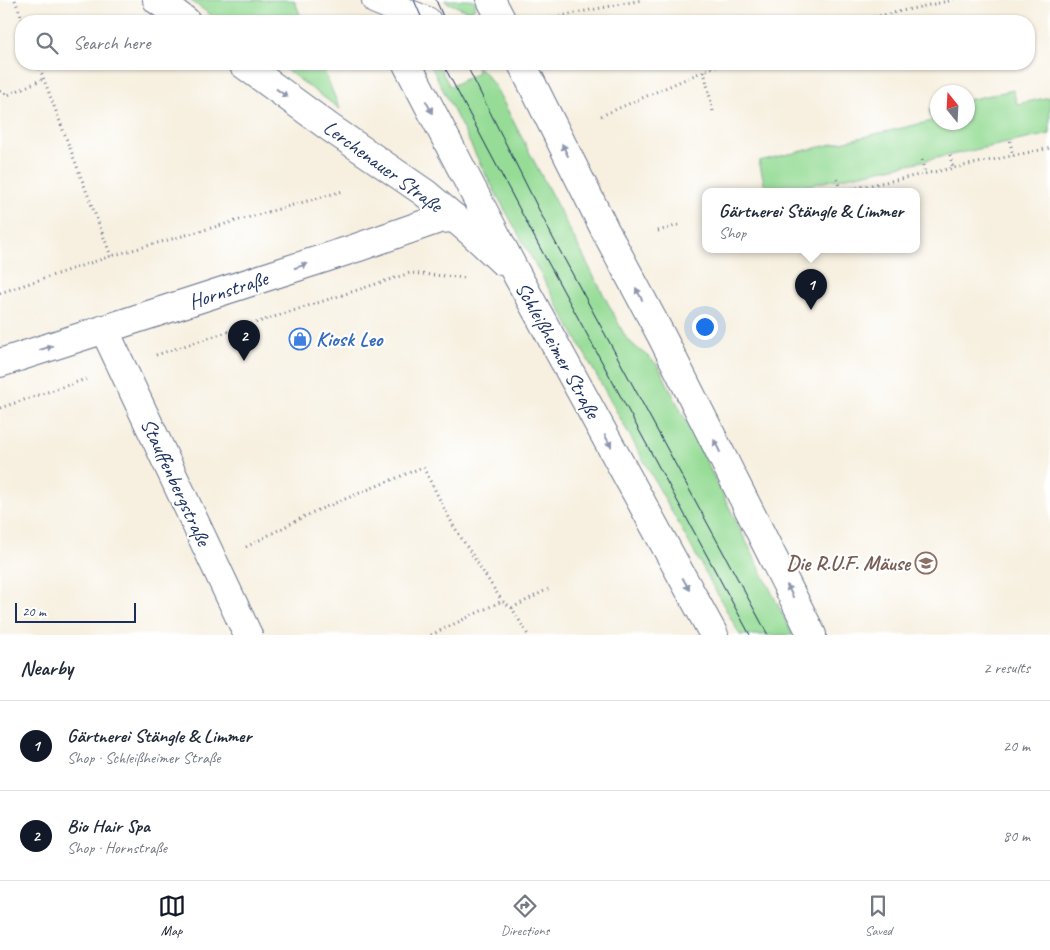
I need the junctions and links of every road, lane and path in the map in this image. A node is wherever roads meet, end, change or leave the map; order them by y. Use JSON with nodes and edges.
{"nodes":[{"id":1,"x":15,"y":0,"type":"edge"},
{"id":2,"x":157,"y":0,"type":"edge"},
{"id":3,"x":375,"y":0,"type":"edge"},
{"id":4,"x":491,"y":0,"type":"edge"},
{"id":5,"x":642,"y":0,"type":"edge"},
{"id":6,"x":953,"y":0,"type":"edge"},
{"id":7,"x":21,"y":15,"type":"edge"},
{"id":8,"x":178,"y":15,"type":"edge"},
{"id":9,"x":383,"y":15,"type":"edge"},
{"id":10,"x":412,"y":15,"type":"edge"},
{"id":11,"x":499,"y":15,"type":"edge"},
{"id":12,"x":565,"y":15,"type":"edge"},
{"id":13,"x":887,"y":15,"type":"edge"},
{"id":14,"x":40,"y":70,"type":"edge"},
{"id":15,"x":251,"y":70,"type":"edge"},
{"id":16,"x":410,"y":70,"type":"edge"},
{"id":17,"x":525,"y":70,"type":"edge"},
{"id":18,"x":704,"y":71,"type":"joint"},
{"id":19,"x":43,"y":80,"type":"junction"},
{"id":20,"x":0,"y":91,"type":"edge"},
{"id":21,"x":713,"y":111,"type":"dead end"},
{"id":22,"x":601,"y":116,"type":"dead end"},
{"id":23,"x":1010,"y":141,"type":"dead end"},
{"id":24,"x":1050,"y":148,"type":"edge"},
{"id":25,"x":950,"y":154,"type":"dead end"},
{"id":26,"x":1014,"y":156,"type":"junction"},
{"id":27,"x":922,"y":160,"type":"dead end"},
{"id":28,"x":953,"y":168,"type":"junction"},
{"id":29,"x":925,"y":174,"type":"junction"},
{"id":30,"x":837,"y":178,"type":"dead end"},
{"id":31,"x":840,"y":188,"type":"edge"},
{"id":32,"x":856,"y":188,"type":"edge"},
{"id":33,"x":343,"y":191,"type":"dead end"},
{"id":34,"x":455,"y":218,"type":"junction"},
{"id":35,"x":679,"y":225,"type":"dead end"},
{"id":36,"x":658,"y":231,"type":"dead end"},
{"id":37,"x":111,"y":256,"type":"junction"},
{"id":38,"x":518,"y":275,"type":"junction"},
{"id":39,"x":470,"y":278,"type":"dead end"},
{"id":40,"x":0,"y":294,"type":"edge"},
{"id":41,"x":104,"y":329,"type":"junction"},
{"id":42,"x":0,"y":364,"type":"edge"},
{"id":43,"x":121,"y":367,"type":"junction"},
{"id":44,"x":0,"y":408,"type":"edge"},
{"id":45,"x":214,"y":564,"type":"junction"},
{"id":46,"x":548,"y":589,"type":"dead end"},
{"id":47,"x":502,"y":601,"type":"junction"},
{"id":48,"x":512,"y":608,"type":"junction"},
{"id":49,"x":248,"y":635,"type":"edge"},
{"id":50,"x":431,"y":635,"type":"edge"},
{"id":51,"x":528,"y":635,"type":"edge"},
{"id":52,"x":714,"y":635,"type":"edge"},
{"id":53,"x":812,"y":635,"type":"edge"}],
"edges":[{"from":1,"to":7,"type":"path"},
{"from":2,"to":8,"type":"main road"},
{"from":3,"to":9,"type":"main road"},
{"from":3,"to":10,"type":"main road"},
{"from":4,"to":11,"type":"main road"},
{"from":5,"to":12,"type":"path"},
{"from":6,"to":13,"type":"path"},
{"from":14,"to":19,"type":"path"},
{"from":15,"to":34,"type":"main road","name":"Lerchenauer Straße","one_way":true},
{"from":16,"to":38,"type":"main road","name":"Schleißheimer Straße","one_way":true},
{"from":53,"to":17,"type":"main road","one_way":true},
{"from":18,"to":21,"type":"path"},
{"from":18,"to":22,"type":"path"},
{"from":19,"to":20,"type":"path"},
{"from":19,"to":37,"type":"path"},
{"from":23,"to":26,"type":"path"},
{"from":24,"to":26,"type":"path"},
{"from":25,"to":28,"type":"path"},
{"from":26,"to":28,"type":"path"},
{"from":27,"to":29,"type":"path"},
{"from":28,"to":29,"type":"path"},
{"from":29,"to":32,"type":"path"},
{"from":30,"to":31,"type":"path"},
{"from":33,"to":37,"type":"path"},
{"from":34,"to":38,"type":"main road","name":"Lerchenauer Straße"},
{"from":41,"to":34,"type":"main road","name":"Hornstraße","one_way":true},
{"from":35,"to":36,"type":"path"},
{"from":37,"to":40,"type":"path"},
{"from":38,"to":52,"type":"main road","name":"Schleißheimer Straße","one_way":true},
{"from":39,"to":43,"type":"path"},
{"from":42,"to":41,"type":"main road","name":"Hornstraße","one_way":true},
{"from":41,"to":43,"type":"main road","name":"Stauffenbergstraße"},
{"from":43,"to":44,"type":"path"},
{"from":43,"to":45,"type":"main road","name":"Stauffenbergstraße"},
{"from":45,"to":47,"type":"path"},
{"from":45,"to":49,"type":"main road","name":"Stauffenbergstraße"},
{"from":46,"to":48,"type":"path"},
{"from":47,"to":48,"type":"path"},
{"from":47,"to":50,"type":"path"},
{"from":48,"to":51,"type":"path"}]}
